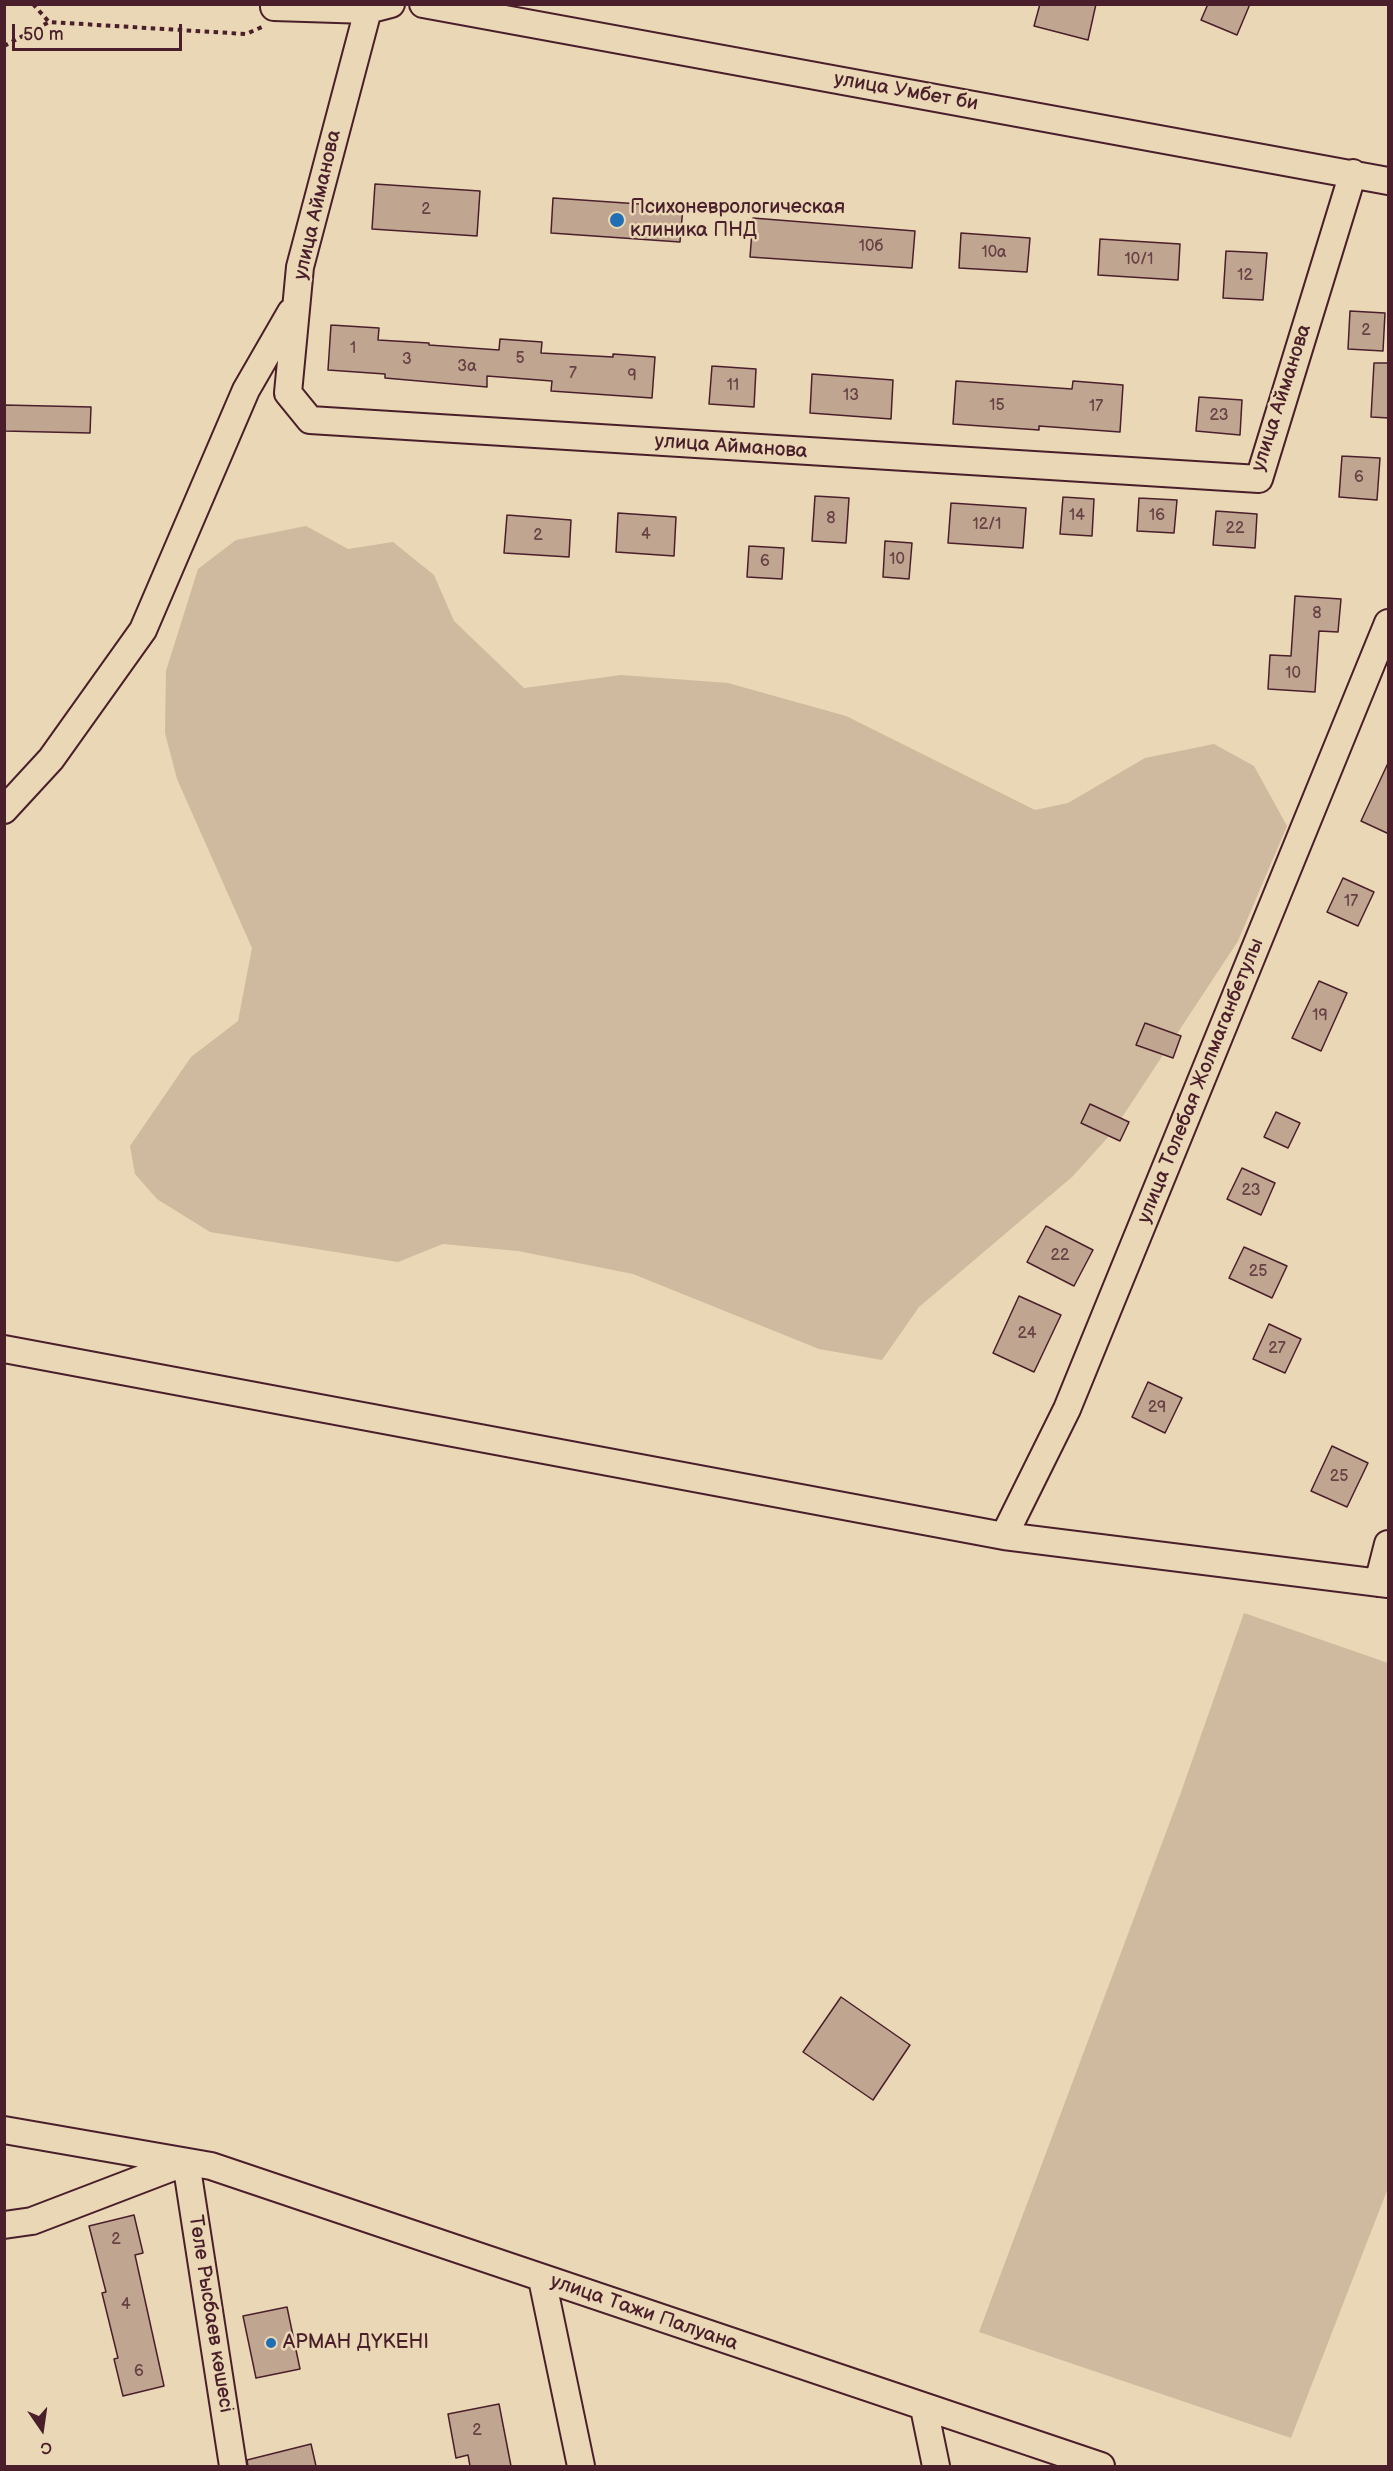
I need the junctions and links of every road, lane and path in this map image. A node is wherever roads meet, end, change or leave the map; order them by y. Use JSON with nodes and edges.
{"nodes":[{"id":1,"x":33,"y":4,"type":"edge"},
{"id":2,"x":423,"y":4,"type":"edge"},
{"id":3,"x":379,"y":7,"type":"edge"},
{"id":4,"x":269,"y":17,"type":"joint"},
{"id":5,"x":49,"y":22,"type":"junction"},
{"id":6,"x":4,"y":46,"type":"edge"},
{"id":7,"x":1353,"y":173,"type":"junction"},
{"id":8,"x":1389,"y":180,"type":"edge"},
{"id":9,"x":296,"y":304,"type":"junction"},
{"id":10,"x":1389,"y":623,"type":"edge"},
{"id":11,"x":4,"y":810,"type":"edge"},
{"id":12,"x":4,"y":1349,"type":"edge"},
{"id":13,"x":1004,"y":1536,"type":"junction"},
{"id":14,"x":1389,"y":1544,"type":"edge"},
{"id":15,"x":1383,"y":1583,"type":"edge"},
{"id":16,"x":4,"y":2130,"type":"edge"},
{"id":17,"x":186,"y":2162,"type":"junction"},
{"id":18,"x":4,"y":2225,"type":"edge"},
{"id":19,"x":542,"y":2279,"type":"junction"},
{"id":20,"x":924,"y":2408,"type":"junction"},
{"id":21,"x":233,"y":2466,"type":"edge"},
{"id":22,"x":581,"y":2466,"type":"edge"},
{"id":23,"x":936,"y":2466,"type":"edge"},
{"id":24,"x":1101,"y":2466,"type":"edge"}],
"edges":[{"from":1,"to":5,"type":"path"},
{"from":2,"to":7,"type":"street","name":"улица Умбет би"},
{"from":3,"to":4,"type":"street"},
{"from":3,"to":9,"type":"street","name":"улица Айманова"},
{"from":4,"to":5,"type":"path"},
{"from":5,"to":6,"type":"path"},
{"from":7,"to":8,"type":"street","name":"улица Умбет би"},
{"from":7,"to":9,"type":"street","name":"улица Айманова"},
{"from":9,"to":11,"type":"street"},
{"from":10,"to":13,"type":"street","name":"улица Толебая Жолмаганбетулы"},
{"from":12,"to":13,"type":"street"},
{"from":13,"to":15,"type":"street"},
{"from":14,"to":15,"type":"street"},
{"from":16,"to":17,"type":"street","name":"улица Тажи Палуана"},
{"from":17,"to":18,"type":"street"},
{"from":17,"to":19,"type":"street","name":"улица Тажи Палуана"},
{"from":17,"to":21,"type":"street","name":"Төле Рысбаев көшесі"},
{"from":19,"to":20,"type":"street","name":"улица Тажи Палуана"},
{"from":19,"to":22,"type":"street"},
{"from":20,"to":23,"type":"street"},
{"from":20,"to":24,"type":"street","name":"улица Тажи Палуана"}]}
